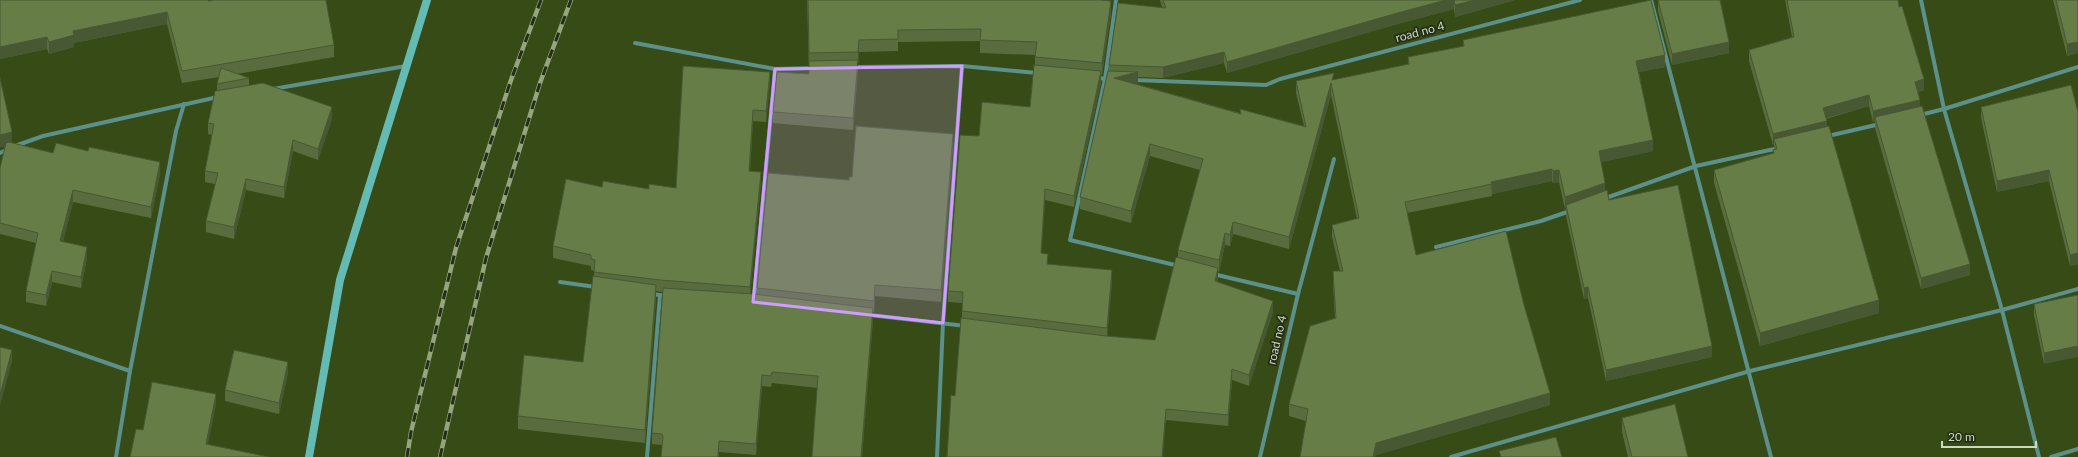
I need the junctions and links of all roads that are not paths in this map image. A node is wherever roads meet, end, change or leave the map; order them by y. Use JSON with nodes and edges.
{"nodes":[{"id":1,"x":427,"y":0,"type":"edge"},
{"id":2,"x":1116,"y":0,"type":"edge"},
{"id":3,"x":1580,"y":0,"type":"edge"},
{"id":4,"x":1651,"y":0,"type":"edge"},
{"id":5,"x":1921,"y":0,"type":"edge"},
{"id":6,"x":635,"y":43,"type":"dead end"},
{"id":7,"x":406,"y":66,"type":"junction"},
{"id":8,"x":962,"y":66,"type":"junction"},
{"id":9,"x":2078,"y":67,"type":"edge"},
{"id":10,"x":775,"y":68,"type":"junction"},
{"id":11,"x":822,"y":68,"type":"edge"},
{"id":12,"x":845,"y":68,"type":"edge"},
{"id":13,"x":1045,"y":73,"type":"edge"},
{"id":14,"x":1090,"y":78,"type":"edge"},
{"id":15,"x":1105,"y":79,"type":"junction"},
{"id":16,"x":1113,"y":79,"type":"edge"},
{"id":17,"x":1128,"y":80,"type":"edge"},
{"id":18,"x":267,"y":89,"type":"edge"},
{"id":19,"x":221,"y":97,"type":"edge"},
{"id":20,"x":184,"y":104,"type":"junction"},
{"id":21,"x":1944,"y":109,"type":"junction"},
{"id":22,"x":1914,"y":116,"type":"edge"},
{"id":23,"x":1884,"y":123,"type":"edge"},
{"id":24,"x":1824,"y":137,"type":"edge"},
{"id":25,"x":1787,"y":146,"type":"edge"},
{"id":26,"x":0,"y":153,"type":"edge"},
{"id":27,"x":1334,"y":159,"type":"dead end"},
{"id":28,"x":1696,"y":166,"type":"junction"},
{"id":29,"x":1600,"y":200,"type":"edge"},
{"id":30,"x":1578,"y":208,"type":"edge"},
{"id":31,"x":1436,"y":247,"type":"dead end"},
{"id":32,"x":1184,"y":267,"type":"edge"},
{"id":33,"x":1207,"y":273,"type":"edge"},
{"id":34,"x":560,"y":282,"type":"dead end"},
{"id":35,"x":598,"y":287,"type":"edge"},
{"id":36,"x":2078,"y":289,"type":"edge"},
{"id":37,"x":645,"y":293,"type":"edge"},
{"id":38,"x":1298,"y":294,"type":"junction"},
{"id":39,"x":660,"y":295,"type":"junction"},
{"id":40,"x":676,"y":296,"type":"edge"},
{"id":41,"x":746,"y":302,"type":"edge"},
{"id":42,"x":753,"y":302,"type":"junction"},
{"id":43,"x":761,"y":303,"type":"edge"},
{"id":44,"x":2002,"y":310,"type":"junction"},
{"id":45,"x":864,"y":314,"type":"edge"},
{"id":46,"x":943,"y":323,"type":"junction"},
{"id":47,"x":0,"y":326,"type":"edge"},
{"id":48,"x":974,"y":327,"type":"edge"},
{"id":49,"x":130,"y":371,"type":"junction"},
{"id":50,"x":1750,"y":371,"type":"junction"},
{"id":51,"x":2078,"y":449,"type":"edge"},
{"id":52,"x":116,"y":457,"type":"edge"},
{"id":53,"x":309,"y":457,"type":"edge"},
{"id":54,"x":648,"y":457,"type":"edge"},
{"id":55,"x":937,"y":457,"type":"edge"},
{"id":56,"x":1260,"y":457,"type":"edge"},
{"id":57,"x":1451,"y":457,"type":"edge"},
{"id":58,"x":1771,"y":457,"type":"edge"},
{"id":59,"x":2039,"y":457,"type":"edge"},
{"id":60,"x":2051,"y":457,"type":"edge"}],
"edges":[{"from":1,"to":7,"type":"street"},
{"from":2,"to":15,"type":"street"},
{"from":3,"to":17,"type":"street","name":"road no 4"},
{"from":4,"to":28,"type":"street"},
{"from":5,"to":21,"type":"street"},
{"from":6,"to":10,"type":"street"},
{"from":7,"to":18,"type":"street"},
{"from":7,"to":53,"type":"street"},
{"from":8,"to":12,"type":"street"},
{"from":8,"to":13,"type":"street"},
{"from":8,"to":46,"type":"street"},
{"from":9,"to":21,"type":"street"},
{"from":10,"to":11,"type":"street"},
{"from":10,"to":42,"type":"street"},
{"from":14,"to":15,"type":"street"},
{"from":15,"to":16,"type":"street"},
{"from":15,"to":32,"type":"street"},
{"from":19,"to":20,"type":"street"},
{"from":20,"to":26,"type":"street"},
{"from":20,"to":49,"type":"street"},
{"from":21,"to":22,"type":"street"},
{"from":21,"to":44,"type":"street"},
{"from":23,"to":24,"type":"street"},
{"from":25,"to":28,"type":"street"},
{"from":27,"to":38,"type":"street","name":"road no 4"},
{"from":28,"to":29,"type":"street"},
{"from":28,"to":50,"type":"street"},
{"from":30,"to":31,"type":"street"},
{"from":33,"to":38,"type":"street"},
{"from":34,"to":35,"type":"street"},
{"from":36,"to":44,"type":"street"},
{"from":37,"to":39,"type":"street"},
{"from":38,"to":56,"type":"street","name":"road no 4"},
{"from":39,"to":40,"type":"street"},
{"from":39,"to":54,"type":"street"},
{"from":41,"to":42,"type":"street"},
{"from":42,"to":43,"type":"street"},
{"from":44,"to":50,"type":"street"},
{"from":44,"to":59,"type":"street"},
{"from":45,"to":46,"type":"street"},
{"from":46,"to":48,"type":"street"},
{"from":46,"to":55,"type":"street"},
{"from":47,"to":49,"type":"street"},
{"from":49,"to":52,"type":"street"},
{"from":50,"to":57,"type":"street"},
{"from":50,"to":58,"type":"street"},
{"from":51,"to":60,"type":"street"}]}
